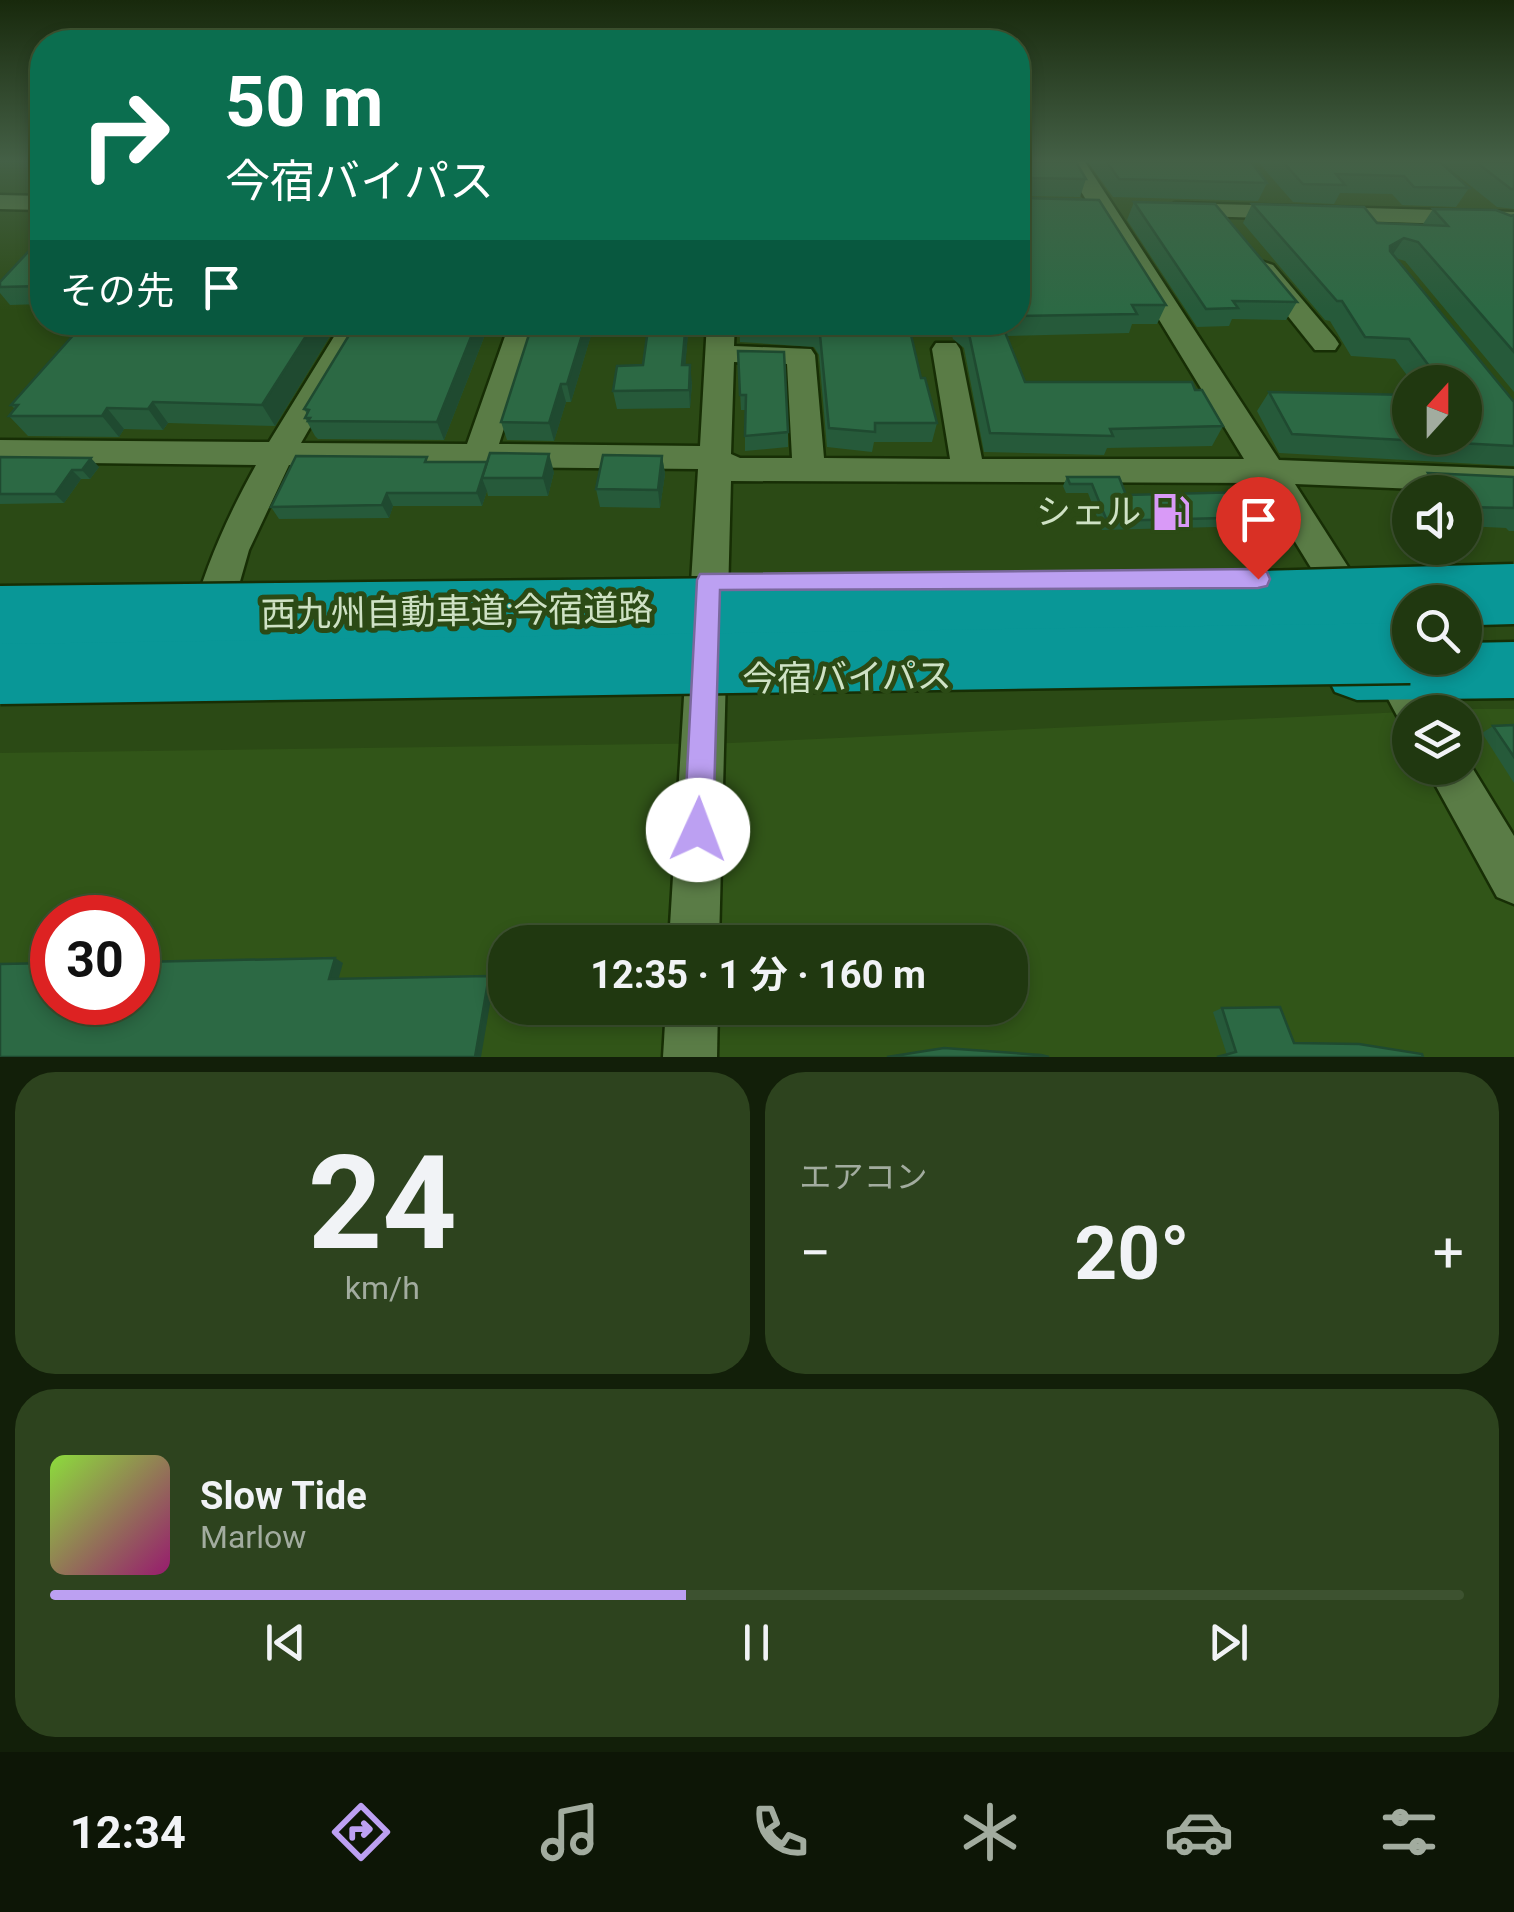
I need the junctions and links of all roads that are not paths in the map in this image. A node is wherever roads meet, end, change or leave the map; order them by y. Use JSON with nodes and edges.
{"nodes":[{"id":1,"x":1103,"y":211,"type":"edge"},
{"id":2,"x":1216,"y":211,"type":"edge"},
{"id":3,"x":1227,"y":211,"type":"edge"},
{"id":4,"x":1284,"y":213,"type":"joint"},
{"id":5,"x":1502,"y":219,"type":"edge"},
{"id":6,"x":1514,"y":243,"type":"edge"},
{"id":7,"x":349,"y":335,"type":"edge"},
{"id":8,"x":520,"y":335,"type":"edge"},
{"id":9,"x":721,"y":335,"type":"edge"},
{"id":10,"x":1324,"y":344,"type":"dead end"},
{"id":11,"x":946,"y":349,"type":"dead end"},
{"id":12,"x":721,"y":354,"type":"junction"},
{"id":13,"x":0,"y":450,"type":"edge"},
{"id":14,"x":280,"y":453,"type":"junction"},
{"id":15,"x":480,"y":456,"type":"junction"},
{"id":16,"x":712,"y":458,"type":"junction"},
{"id":17,"x":810,"y":470,"type":"junction"},
{"id":18,"x":968,"y":470,"type":"junction"},
{"id":19,"x":1269,"y":471,"type":"junction"},
{"id":20,"x":1514,"y":482,"type":"edge"},
{"id":21,"x":1514,"y":574,"type":"edge"},
{"id":22,"x":1337,"y":579,"type":"junction"},
{"id":23,"x":708,"y":580,"type":"junction"},
{"id":24,"x":215,"y":588,"type":"junction"},
{"id":25,"x":0,"y":592,"type":"edge"},
{"id":26,"x":1514,"y":594,"type":"edge"},
{"id":27,"x":0,"y":616,"type":"edge"},
{"id":28,"x":1514,"y":650,"type":"edge"},
{"id":29,"x":1482,"y":651,"type":"edge"},
{"id":30,"x":1514,"y":670,"type":"edge"},
{"id":31,"x":0,"y":674,"type":"edge"},
{"id":32,"x":1407,"y":679,"type":"edge"},
{"id":33,"x":704,"y":680,"type":"junction"},
{"id":34,"x":198,"y":688,"type":"junction"},
{"id":35,"x":0,"y":693,"type":"edge"},
{"id":36,"x":1458,"y":785,"type":"edge"},
{"id":37,"x":1514,"y":880,"type":"edge"},
{"id":38,"x":695,"y":925,"type":"edge"},
{"id":39,"x":691,"y":1025,"type":"edge"},
{"id":40,"x":690,"y":1057,"type":"edge"}],
"edges":[{"from":1,"to":19,"type":"street"},
{"from":2,"to":10,"type":"street"},
{"from":3,"to":4,"type":"street"},
{"from":4,"to":5,"type":"street"},
{"from":5,"to":6,"type":"street"},
{"from":7,"to":14,"type":"street"},
{"from":8,"to":15,"type":"street"},
{"from":9,"to":12,"type":"street"},
{"from":11,"to":18,"type":"street"},
{"from":12,"to":16,"type":"street"},
{"from":12,"to":17,"type":"street"},
{"from":13,"to":14,"type":"street"},
{"from":14,"to":15,"type":"street"},
{"from":14,"to":24,"type":"street"},
{"from":15,"to":16,"type":"street"},
{"from":16,"to":17,"type":"street"},
{"from":16,"to":23,"type":"street"},
{"from":17,"to":18,"type":"street"},
{"from":18,"to":19,"type":"street"},
{"from":19,"to":20,"type":"street"},
{"from":19,"to":22,"type":"street"},
{"from":21,"to":22,"type":"highway"},
{"from":22,"to":23,"type":"highway"},
{"from":22,"to":32,"type":"street"},
{"from":23,"to":24,"type":"highway"},
{"from":23,"to":33,"type":"street"},
{"from":24,"to":25,"type":"highway"},
{"from":24,"to":34,"type":"street"},
{"from":26,"to":27,"type":"highway","name":"西九州自動車道;今宿道路","bridge":true},
{"from":28,"to":29,"type":"highway"},
{"from":30,"to":32,"type":"highway","name":"今宿バイパス"},
{"from":31,"to":32,"type":"highway","name":"西九州自動車道;今宿道路","bridge":true},
{"from":32,"to":33,"type":"highway","name":"今宿バイパス"},
{"from":33,"to":34,"type":"highway","name":"今宿バイパス"},
{"from":33,"to":38,"type":"street"},
{"from":34,"to":35,"type":"highway","name":"今宿バイパス"},
{"from":36,"to":37,"type":"street"},
{"from":39,"to":40,"type":"street"}]}
